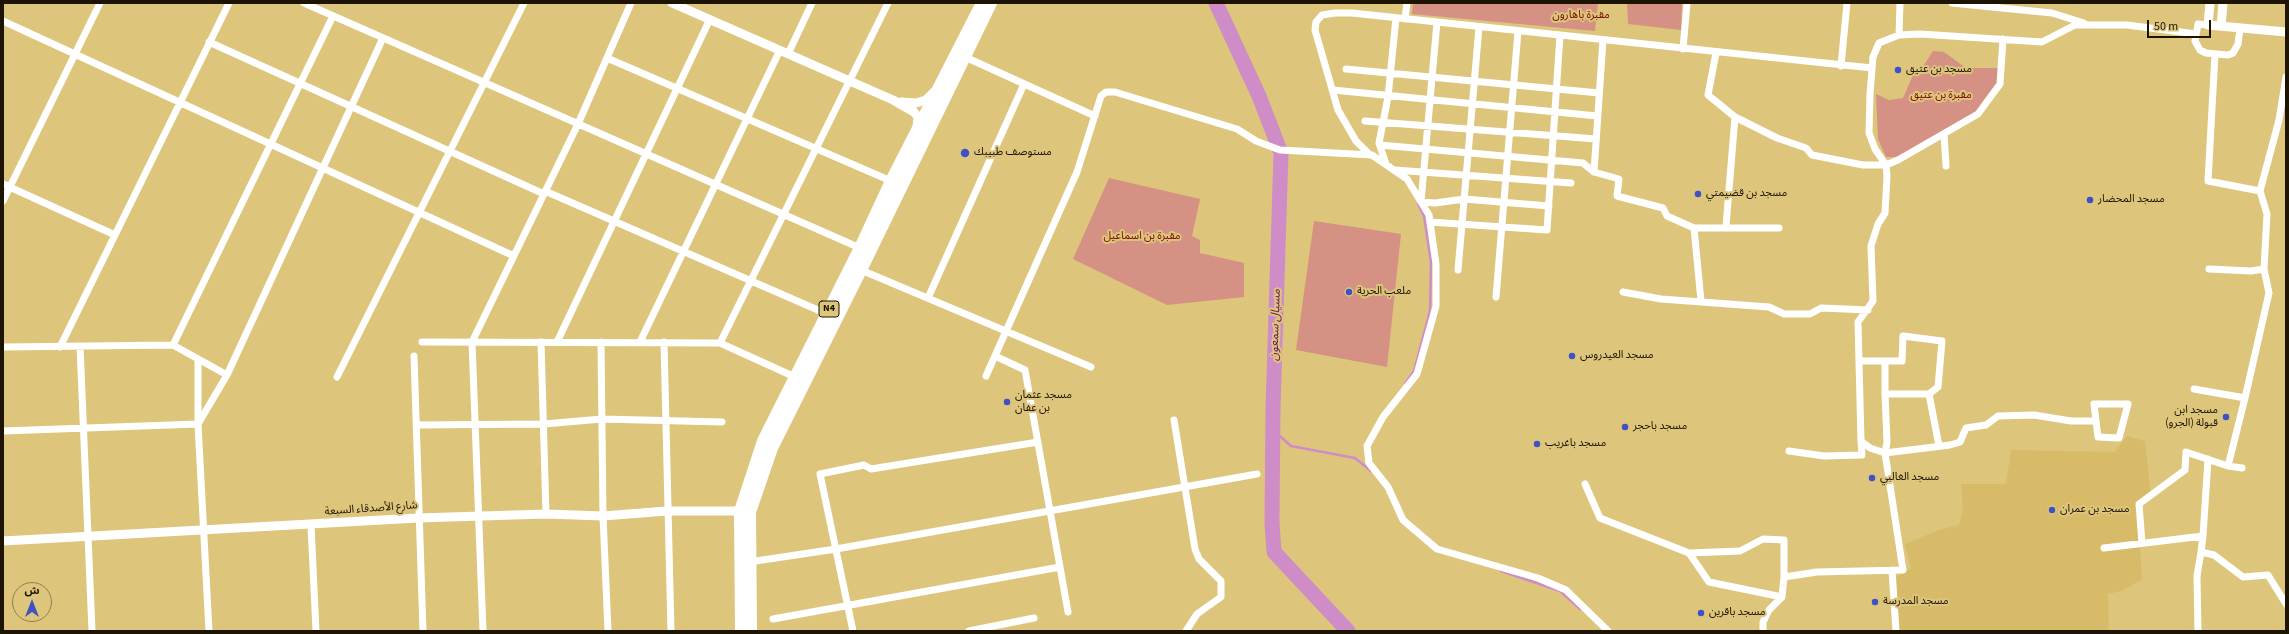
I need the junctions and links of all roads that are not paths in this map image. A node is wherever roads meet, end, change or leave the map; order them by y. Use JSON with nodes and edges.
{"nodes":[{"id":1,"x":100,"y":3,"type":"edge"},
{"id":2,"x":228,"y":3,"type":"edge"},
{"id":3,"x":304,"y":3,"type":"edge"},
{"id":4,"x":524,"y":3,"type":"edge"},
{"id":5,"x":631,"y":3,"type":"edge"},
{"id":6,"x":672,"y":3,"type":"edge"},
{"id":7,"x":812,"y":3,"type":"edge"},
{"id":8,"x":888,"y":3,"type":"edge"},
{"id":9,"x":982,"y":3,"type":"edge"},
{"id":10,"x":991,"y":3,"type":"edge"},
{"id":11,"x":1407,"y":3,"type":"edge"},
{"id":12,"x":1687,"y":3,"type":"edge"},
{"id":13,"x":1847,"y":3,"type":"edge"},
{"id":14,"x":1900,"y":3,"type":"edge"},
{"id":15,"x":1952,"y":3,"type":"edge"},
{"id":16,"x":2210,"y":3,"type":"edge"},
{"id":17,"x":2223,"y":3,"type":"edge"},
{"id":18,"x":1982,"y":5,"type":"edge"},
{"id":19,"x":333,"y":16,"type":"junction"},
{"id":20,"x":1396,"y":18,"type":"junction"},
{"id":21,"x":1405,"y":19,"type":"junction"},
{"id":22,"x":710,"y":20,"type":"junction"},
{"id":23,"x":3,"y":21,"type":"edge"},
{"id":24,"x":1437,"y":22,"type":"junction"},
{"id":25,"x":2090,"y":25,"type":"junction"},
{"id":26,"x":2208,"y":25,"type":"junction"},
{"id":27,"x":2221,"y":26,"type":"junction"},
{"id":28,"x":1478,"y":27,"type":"junction"},
{"id":29,"x":2240,"y":28,"type":"junction"},
{"id":30,"x":1518,"y":31,"type":"junction"},
{"id":31,"x":2286,"y":32,"type":"edge"},
{"id":32,"x":2196,"y":34,"type":"junction"},
{"id":33,"x":1560,"y":35,"type":"junction"},
{"id":34,"x":1899,"y":35,"type":"junction"},
{"id":35,"x":383,"y":38,"type":"junction"},
{"id":36,"x":2003,"y":39,"type":"junction"},
{"id":37,"x":1603,"y":40,"type":"junction"},
{"id":38,"x":209,"y":42,"type":"junction"},
{"id":39,"x":1683,"y":49,"type":"junction"},
{"id":40,"x":784,"y":52,"type":"junction"},
{"id":41,"x":1716,"y":53,"type":"junction"},
{"id":42,"x":75,"y":54,"type":"junction"},
{"id":43,"x":2215,"y":54,"type":"junction"},
{"id":44,"x":965,"y":57,"type":"junction"},
{"id":45,"x":607,"y":58,"type":"junction"},
{"id":46,"x":1841,"y":66,"type":"junction"},
{"id":47,"x":1872,"y":68,"type":"junction"},
{"id":48,"x":1346,"y":69,"type":"dead end"},
{"id":49,"x":1391,"y":74,"type":"junction"},
{"id":50,"x":2286,"y":77,"type":"edge"},
{"id":51,"x":1432,"y":78,"type":"junction"},
{"id":52,"x":849,"y":81,"type":"junction"},
{"id":53,"x":1474,"y":82,"type":"junction"},
{"id":54,"x":300,"y":83,"type":"junction"},
{"id":55,"x":485,"y":83,"type":"junction"},
{"id":56,"x":1024,"y":84,"type":"junction"},
{"id":57,"x":1514,"y":85,"type":"junction"},
{"id":58,"x":939,"y":87,"type":"junction"},
{"id":59,"x":677,"y":89,"type":"junction"},
{"id":60,"x":1556,"y":89,"type":"junction"},
{"id":61,"x":1333,"y":90,"type":"junction"},
{"id":62,"x":1599,"y":93,"type":"junction"},
{"id":63,"x":1388,"y":97,"type":"junction"},
{"id":64,"x":894,"y":100,"type":"junction"},
{"id":65,"x":1430,"y":101,"type":"junction"},
{"id":66,"x":180,"y":102,"type":"junction"},
{"id":67,"x":1472,"y":105,"type":"junction"},
{"id":68,"x":352,"y":106,"type":"junction"},
{"id":69,"x":1512,"y":108,"type":"junction"},
{"id":70,"x":1555,"y":112,"type":"junction"},
{"id":71,"x":1095,"y":116,"type":"junction"},
{"id":72,"x":1598,"y":116,"type":"junction"},
{"id":73,"x":1735,"y":117,"type":"junction"},
{"id":74,"x":747,"y":120,"type":"junction"},
{"id":75,"x":1365,"y":121,"type":"dead end"},
{"id":76,"x":1383,"y":123,"type":"junction"},
{"id":77,"x":578,"y":124,"type":"junction"},
{"id":78,"x":1428,"y":126,"type":"junction"},
{"id":79,"x":1470,"y":129,"type":"junction"},
{"id":80,"x":917,"y":130,"type":"junction"},
{"id":81,"x":1510,"y":132,"type":"junction"},
{"id":82,"x":1944,"y":134,"type":"junction"},
{"id":83,"x":1553,"y":136,"type":"junction"},
{"id":84,"x":1596,"y":139,"type":"junction"},
{"id":85,"x":271,"y":144,"type":"junction"},
{"id":86,"x":1380,"y":145,"type":"junction"},
{"id":87,"x":815,"y":150,"type":"junction"},
{"id":88,"x":1426,"y":150,"type":"junction"},
{"id":89,"x":451,"y":152,"type":"junction"},
{"id":90,"x":1468,"y":153,"type":"junction"},
{"id":91,"x":646,"y":154,"type":"junction"},
{"id":92,"x":1370,"y":155,"type":"junction"},
{"id":93,"x":1508,"y":156,"type":"junction"},
{"id":94,"x":1552,"y":159,"type":"junction"},
{"id":95,"x":1386,"y":164,"type":"junction"},
{"id":96,"x":1886,"y":164,"type":"junction"},
{"id":97,"x":1946,"y":166,"type":"dead end"},
{"id":98,"x":323,"y":168,"type":"junction"},
{"id":99,"x":1395,"y":170,"type":"junction"},
{"id":100,"x":1424,"y":172,"type":"junction"},
{"id":101,"x":1594,"y":172,"type":"junction"},
{"id":102,"x":1466,"y":175,"type":"junction"},
{"id":103,"x":1506,"y":178,"type":"junction"},
{"id":104,"x":891,"y":181,"type":"junction"},
{"id":105,"x":1550,"y":181,"type":"junction"},
{"id":106,"x":1571,"y":183,"type":"dead end"},
{"id":107,"x":716,"y":184,"type":"junction"},
{"id":108,"x":6,"y":185,"type":"edge"},
{"id":109,"x":2260,"y":191,"type":"junction"},
{"id":110,"x":544,"y":193,"type":"junction"},
{"id":111,"x":1464,"y":199,"type":"junction"},
{"id":112,"x":3,"y":201,"type":"edge"},
{"id":113,"x":1421,"y":202,"type":"junction"},
{"id":114,"x":1504,"y":202,"type":"junction"},
{"id":115,"x":1549,"y":206,"type":"junction"},
{"id":116,"x":420,"y":212,"type":"junction"},
{"id":117,"x":783,"y":214,"type":"junction"},
{"id":118,"x":614,"y":221,"type":"junction"},
{"id":119,"x":1430,"y":222,"type":"junction"},
{"id":120,"x":1462,"y":224,"type":"junction"},
{"id":121,"x":1726,"y":226,"type":"junction"},
{"id":122,"x":1502,"y":227,"type":"junction"},
{"id":123,"x":1694,"y":228,"type":"junction"},
{"id":124,"x":1779,"y":228,"type":"dead end"},
{"id":125,"x":115,"y":236,"type":"junction"},
{"id":126,"x":860,"y":248,"type":"junction"},
{"id":127,"x":684,"y":252,"type":"junction"},
{"id":128,"x":514,"y":256,"type":"junction"},
{"id":129,"x":2210,"y":269,"type":"dead end"},
{"id":130,"x":2264,"y":269,"type":"junction"},
{"id":131,"x":861,"y":270,"type":"junction"},
{"id":132,"x":1458,"y":270,"type":"dead end"},
{"id":133,"x":750,"y":280,"type":"junction"},
{"id":134,"x":1623,"y":292,"type":"dead end"},
{"id":135,"x":1496,"y":297,"type":"dead end"},
{"id":136,"x":928,"y":298,"type":"junction"},
{"id":137,"x":1701,"y":301,"type":"junction"},
{"id":138,"x":1868,"y":310,"type":"junction"},
{"id":139,"x":832,"y":316,"type":"junction"},
{"id":140,"x":1006,"y":331,"type":"junction"},
{"id":141,"x":422,"y":342,"type":"dead end"},
{"id":142,"x":472,"y":342,"type":"junction"},
{"id":143,"x":541,"y":342,"type":"junction"},
{"id":144,"x":557,"y":342,"type":"junction"},
{"id":145,"x":601,"y":342,"type":"junction"},
{"id":146,"x":640,"y":342,"type":"junction"},
{"id":147,"x":664,"y":342,"type":"junction"},
{"id":148,"x":720,"y":342,"type":"junction"},
{"id":149,"x":173,"y":345,"type":"junction"},
{"id":150,"x":80,"y":346,"type":"junction"},
{"id":151,"x":3,"y":347,"type":"edge"},
{"id":152,"x":60,"y":347,"type":"junction"},
{"id":153,"x":414,"y":356,"type":"dead end"},
{"id":154,"x":995,"y":356,"type":"junction"},
{"id":155,"x":198,"y":359,"type":"junction"},
{"id":156,"x":1859,"y":361,"type":"junction"},
{"id":157,"x":1885,"y":361,"type":"junction"},
{"id":158,"x":1091,"y":367,"type":"dead end"},
{"id":159,"x":227,"y":375,"type":"junction"},
{"id":160,"x":986,"y":376,"type":"dead end"},
{"id":161,"x":337,"y":377,"type":"dead end"},
{"id":162,"x":795,"y":377,"type":"junction"},
{"id":163,"x":2194,"y":389,"type":"dead end"},
{"id":164,"x":1885,"y":394,"type":"junction"},
{"id":165,"x":1929,"y":394,"type":"junction"},
{"id":166,"x":2245,"y":398,"type":"junction"},
{"id":167,"x":602,"y":419,"type":"junction"},
{"id":168,"x":666,"y":420,"type":"junction"},
{"id":169,"x":1174,"y":420,"type":"dead end"},
{"id":170,"x":2096,"y":421,"type":"junction"},
{"id":171,"x":722,"y":422,"type":"dead end"},
{"id":172,"x":198,"y":424,"type":"junction"},
{"id":173,"x":544,"y":424,"type":"junction"},
{"id":174,"x":416,"y":425,"type":"junction"},
{"id":175,"x":475,"y":425,"type":"junction"},
{"id":176,"x":83,"y":426,"type":"junction"},
{"id":177,"x":3,"y":431,"type":"edge"},
{"id":178,"x":1861,"y":441,"type":"junction"},
{"id":179,"x":1038,"y":442,"type":"junction"},
{"id":180,"x":1939,"y":446,"type":"junction"},
{"id":181,"x":1789,"y":451,"type":"dead end"},
{"id":182,"x":1885,"y":453,"type":"junction"},
{"id":183,"x":2208,"y":459,"type":"junction"},
{"id":184,"x":2228,"y":466,"type":"junction"},
{"id":185,"x":2242,"y":468,"type":"dead end"},
{"id":186,"x":1257,"y":474,"type":"dead end"},
{"id":187,"x":1585,"y":484,"type":"dead end"},
{"id":188,"x":1185,"y":487,"type":"junction"},
{"id":189,"x":667,"y":511,"type":"junction"},
{"id":190,"x":740,"y":511,"type":"junction"},
{"id":191,"x":1050,"y":511,"type":"junction"},
{"id":192,"x":546,"y":514,"type":"junction"},
{"id":193,"x":478,"y":516,"type":"junction"},
{"id":194,"x":603,"y":516,"type":"junction"},
{"id":195,"x":418,"y":518,"type":"junction"},
{"id":196,"x":311,"y":525,"type":"junction"},
{"id":197,"x":203,"y":531,"type":"junction"},
{"id":198,"x":2203,"y":536,"type":"junction"},
{"id":199,"x":88,"y":537,"type":"junction"},
{"id":200,"x":3,"y":541,"type":"edge"},
{"id":201,"x":2142,"y":544,"type":"junction"},
{"id":202,"x":2104,"y":548,"type":"dead end"},
{"id":203,"x":836,"y":549,"type":"junction"},
{"id":204,"x":2201,"y":552,"type":"junction"},
{"id":205,"x":1689,"y":553,"type":"junction"},
{"id":206,"x":749,"y":562,"type":"junction"},
{"id":207,"x":1060,"y":567,"type":"junction"},
{"id":208,"x":1892,"y":570,"type":"junction"},
{"id":209,"x":1784,"y":577,"type":"junction"},
{"id":210,"x":1782,"y":597,"type":"junction"},
{"id":211,"x":2286,"y":604,"type":"edge"},
{"id":212,"x":848,"y":605,"type":"junction"},
{"id":213,"x":1068,"y":612,"type":"dead end"},
{"id":214,"x":1034,"y":618,"type":"dead end"},
{"id":215,"x":773,"y":619,"type":"dead end"},
{"id":216,"x":92,"y":631,"type":"edge"},
{"id":217,"x":208,"y":631,"type":"edge"},
{"id":218,"x":316,"y":631,"type":"edge"},
{"id":219,"x":423,"y":631,"type":"edge"},
{"id":220,"x":483,"y":631,"type":"edge"},
{"id":221,"x":608,"y":631,"type":"edge"},
{"id":222,"x":671,"y":631,"type":"edge"},
{"id":223,"x":741,"y":631,"type":"edge"},
{"id":224,"x":751,"y":631,"type":"edge"},
{"id":225,"x":853,"y":631,"type":"edge"},
{"id":226,"x":969,"y":631,"type":"edge"},
{"id":227,"x":1186,"y":631,"type":"edge"},
{"id":228,"x":1608,"y":631,"type":"edge"},
{"id":229,"x":1762,"y":631,"type":"edge"},
{"id":230,"x":1896,"y":631,"type":"edge"},
{"id":231,"x":2198,"y":631,"type":"edge"}],
"edges":[{"from":1,"to":42,"type":"street"},
{"from":2,"to":38,"type":"street"},
{"from":3,"to":19,"type":"street"},
{"from":4,"to":55,"type":"street"},
{"from":5,"to":45,"type":"street"},
{"from":6,"to":22,"type":"street"},
{"from":7,"to":40,"type":"street"},
{"from":8,"to":52,"type":"street"},
{"from":9,"to":58,"type":"highway","number":"N4"},
{"from":10,"to":44,"type":"highway","number":"N4"},
{"from":11,"to":21,"type":"street"},
{"from":12,"to":39,"type":"street"},
{"from":13,"to":46,"type":"street"},
{"from":14,"to":34,"type":"street"},
{"from":15,"to":18,"type":"street"},
{"from":16,"to":26,"type":"street"},
{"from":17,"to":27,"type":"street"},
{"from":18,"to":25,"type":"street"},
{"from":19,"to":35,"type":"street"},
{"from":19,"to":54,"type":"street"},
{"from":20,"to":21,"type":"street"},
{"from":20,"to":49,"type":"street"},
{"from":20,"to":61,"type":"street"},
{"from":21,"to":24,"type":"street"},
{"from":22,"to":40,"type":"street"},
{"from":22,"to":59,"type":"street"},
{"from":23,"to":42,"type":"street"},
{"from":24,"to":28,"type":"street"},
{"from":24,"to":51,"type":"street"},
{"from":25,"to":32,"type":"street"},
{"from":25,"to":36,"type":"street"},
{"from":26,"to":27,"type":"street"},
{"from":26,"to":32,"type":"street"},
{"from":27,"to":29,"type":"street"},
{"from":28,"to":30,"type":"street"},
{"from":28,"to":53,"type":"street"},
{"from":29,"to":31,"type":"street"},
{"from":29,"to":43,"type":"street"},
{"from":30,"to":33,"type":"street"},
{"from":30,"to":57,"type":"street"},
{"from":32,"to":43,"type":"street"},
{"from":33,"to":37,"type":"street"},
{"from":33,"to":60,"type":"street"},
{"from":34,"to":36,"type":"street"},
{"from":34,"to":47,"type":"street"},
{"from":35,"to":55,"type":"street"},
{"from":35,"to":68,"type":"street"},
{"from":36,"to":82,"type":"street"},
{"from":37,"to":39,"type":"street"},
{"from":37,"to":62,"type":"street"},
{"from":38,"to":54,"type":"street"},
{"from":38,"to":66,"type":"street"},
{"from":39,"to":41,"type":"street"},
{"from":40,"to":52,"type":"street"},
{"from":40,"to":74,"type":"street"},
{"from":41,"to":46,"type":"street"},
{"from":41,"to":73,"type":"street"},
{"from":42,"to":66,"type":"street"},
{"from":42,"to":108,"type":"street"},
{"from":43,"to":109,"type":"street"},
{"from":44,"to":56,"type":"street"},
{"from":44,"to":131,"type":"highway","number":"N4"},
{"from":45,"to":59,"type":"street"},
{"from":45,"to":77,"type":"street"},
{"from":46,"to":47,"type":"street"},
{"from":47,"to":96,"type":"street"},
{"from":48,"to":49,"type":"street"},
{"from":49,"to":51,"type":"street"},
{"from":49,"to":63,"type":"street"},
{"from":50,"to":109,"type":"street"},
{"from":51,"to":53,"type":"street"},
{"from":51,"to":65,"type":"street"},
{"from":52,"to":64,"type":"street"},
{"from":52,"to":87,"type":"street"},
{"from":53,"to":57,"type":"street"},
{"from":53,"to":67,"type":"street"},
{"from":54,"to":68,"type":"street"},
{"from":54,"to":85,"type":"street"},
{"from":55,"to":77,"type":"street"},
{"from":55,"to":89,"type":"street"},
{"from":56,"to":71,"type":"street"},
{"from":56,"to":136,"type":"street"},
{"from":57,"to":60,"type":"street"},
{"from":57,"to":69,"type":"street"},
{"from":58,"to":64,"type":"street"},
{"from":58,"to":80,"type":"highway","number":"N4"},
{"from":59,"to":74,"type":"street"},
{"from":59,"to":91,"type":"street"},
{"from":60,"to":62,"type":"street"},
{"from":60,"to":70,"type":"street"},
{"from":61,"to":63,"type":"street"},
{"from":61,"to":92,"type":"street"},
{"from":62,"to":72,"type":"street"},
{"from":63,"to":65,"type":"street"},
{"from":63,"to":76,"type":"street"},
{"from":64,"to":80,"type":"street"},
{"from":65,"to":67,"type":"street"},
{"from":65,"to":78,"type":"street"},
{"from":66,"to":85,"type":"street"},
{"from":66,"to":125,"type":"street"},
{"from":67,"to":69,"type":"street"},
{"from":67,"to":79,"type":"street"},
{"from":68,"to":89,"type":"street"},
{"from":68,"to":98,"type":"street"},
{"from":69,"to":70,"type":"street"},
{"from":69,"to":81,"type":"street"},
{"from":70,"to":72,"type":"street"},
{"from":70,"to":83,"type":"street"},
{"from":71,"to":92,"type":"street"},
{"from":71,"to":140,"type":"street"},
{"from":72,"to":84,"type":"street"},
{"from":73,"to":96,"type":"street"},
{"from":73,"to":121,"type":"street"},
{"from":74,"to":87,"type":"street"},
{"from":74,"to":107,"type":"street"},
{"from":75,"to":76,"type":"street"},
{"from":76,"to":78,"type":"street"},
{"from":76,"to":86,"type":"street"},
{"from":77,"to":91,"type":"street"},
{"from":77,"to":110,"type":"street"},
{"from":78,"to":79,"type":"street"},
{"from":78,"to":88,"type":"street"},
{"from":79,"to":81,"type":"street"},
{"from":79,"to":90,"type":"street"},
{"from":80,"to":104,"type":"highway","number":"N4"},
{"from":81,"to":83,"type":"street"},
{"from":81,"to":93,"type":"street"},
{"from":82,"to":96,"type":"street"},
{"from":82,"to":97,"type":"street"},
{"from":83,"to":84,"type":"street"},
{"from":83,"to":94,"type":"street"},
{"from":84,"to":101,"type":"street"},
{"from":85,"to":98,"type":"street"},
{"from":85,"to":149,"type":"street"},
{"from":86,"to":88,"type":"street"},
{"from":86,"to":95,"type":"street"},
{"from":87,"to":104,"type":"street"},
{"from":87,"to":117,"type":"street"},
{"from":88,"to":90,"type":"street"},
{"from":88,"to":100,"type":"street"},
{"from":89,"to":110,"type":"street"},
{"from":89,"to":116,"type":"street"},
{"from":90,"to":93,"type":"street"},
{"from":90,"to":102,"type":"street"},
{"from":91,"to":107,"type":"street"},
{"from":91,"to":118,"type":"street"},
{"from":92,"to":95,"type":"street"},
{"from":93,"to":94,"type":"street"},
{"from":93,"to":103,"type":"street"},
{"from":94,"to":101,"type":"street"},
{"from":94,"to":105,"type":"street"},
{"from":95,"to":99,"type":"street"},
{"from":96,"to":138,"type":"street"},
{"from":98,"to":116,"type":"street"},
{"from":98,"to":159,"type":"street"},
{"from":99,"to":100,"type":"street"},
{"from":99,"to":113,"type":"street"},
{"from":100,"to":102,"type":"street"},
{"from":100,"to":113,"type":"street"},
{"from":101,"to":123,"type":"street"},
{"from":102,"to":103,"type":"street"},
{"from":102,"to":111,"type":"street"},
{"from":103,"to":105,"type":"street"},
{"from":103,"to":114,"type":"street"},
{"from":104,"to":126,"type":"highway","number":"N4"},
{"from":105,"to":106,"type":"street"},
{"from":105,"to":115,"type":"street"},
{"from":107,"to":117,"type":"street"},
{"from":107,"to":127,"type":"street"},
{"from":108,"to":112,"type":"street"},
{"from":108,"to":125,"type":"street"},
{"from":109,"to":130,"type":"street"},
{"from":110,"to":118,"type":"street"},
{"from":110,"to":128,"type":"street"},
{"from":111,"to":113,"type":"street"},
{"from":111,"to":114,"type":"street"},
{"from":111,"to":120,"type":"street"},
{"from":113,"to":119,"type":"street"},
{"from":114,"to":115,"type":"street"},
{"from":114,"to":122,"type":"street"},
{"from":115,"to":122,"type":"street"},
{"from":116,"to":128,"type":"street"},
{"from":116,"to":161,"type":"street"},
{"from":117,"to":126,"type":"street"},
{"from":117,"to":133,"type":"street"},
{"from":118,"to":127,"type":"street"},
{"from":118,"to":144,"type":"street"},
{"from":119,"to":120,"type":"street"},
{"from":119,"to":228,"type":"street"},
{"from":120,"to":122,"type":"street"},
{"from":120,"to":132,"type":"street"},
{"from":121,"to":123,"type":"street"},
{"from":121,"to":124,"type":"street"},
{"from":122,"to":135,"type":"street"},
{"from":123,"to":137,"type":"street"},
{"from":125,"to":152,"type":"street"},
{"from":126,"to":139,"type":"highway","number":"N4"},
{"from":127,"to":133,"type":"street"},
{"from":127,"to":146,"type":"street"},
{"from":128,"to":142,"type":"street"},
{"from":129,"to":130,"type":"street"},
{"from":130,"to":166,"type":"street"},
{"from":131,"to":136,"type":"street"},
{"from":131,"to":139,"type":"highway","number":"N4"},
{"from":133,"to":139,"type":"street"},
{"from":133,"to":148,"type":"street"},
{"from":134,"to":137,"type":"street"},
{"from":136,"to":140,"type":"street"},
{"from":137,"to":138,"type":"street"},
{"from":138,"to":156,"type":"street"},
{"from":139,"to":162,"type":"highway","number":"N4"},
{"from":139,"to":206,"type":"highway","number":"N4"},
{"from":140,"to":154,"type":"street"},
{"from":140,"to":158,"type":"street"},
{"from":141,"to":142,"type":"street"},
{"from":142,"to":143,"type":"street"},
{"from":142,"to":175,"type":"street"},
{"from":143,"to":144,"type":"street"},
{"from":143,"to":173,"type":"street"},
{"from":144,"to":145,"type":"street"},
{"from":145,"to":146,"type":"street"},
{"from":145,"to":167,"type":"street"},
{"from":146,"to":147,"type":"street"},
{"from":147,"to":148,"type":"street"},
{"from":147,"to":168,"type":"street"},
{"from":148,"to":162,"type":"street"},
{"from":149,"to":150,"type":"street"},
{"from":149,"to":155,"type":"street"},
{"from":150,"to":152,"type":"street"},
{"from":150,"to":176,"type":"street"},
{"from":151,"to":152,"type":"street"},
{"from":153,"to":174,"type":"street"},
{"from":154,"to":160,"type":"street"},
{"from":154,"to":179,"type":"street"},
{"from":155,"to":159,"type":"street"},
{"from":155,"to":172,"type":"street"},
{"from":156,"to":157,"type":"street"},
{"from":156,"to":178,"type":"street"},
{"from":157,"to":164,"type":"street"},
{"from":157,"to":165,"type":"street"},
{"from":159,"to":172,"type":"street"},
{"from":162,"to":190,"type":"highway","number":"N4"},
{"from":163,"to":166,"type":"street"},
{"from":164,"to":165,"type":"street"},
{"from":164,"to":182,"type":"street"},
{"from":165,"to":180,"type":"street"},
{"from":166,"to":184,"type":"street"},
{"from":167,"to":168,"type":"street"},
{"from":167,"to":173,"type":"street"},
{"from":167,"to":194,"type":"street"},
{"from":168,"to":171,"type":"street"},
{"from":168,"to":189,"type":"street"},
{"from":169,"to":188,"type":"street"},
{"from":170,"to":170,"type":"street"},
{"from":170,"to":180,"type":"street"},
{"from":172,"to":176,"type":"street"},
{"from":172,"to":197,"type":"street"},
{"from":173,"to":175,"type":"street"},
{"from":173,"to":192,"type":"street"},
{"from":174,"to":175,"type":"street"},
{"from":174,"to":195,"type":"street"},
{"from":175,"to":193,"type":"street"},
{"from":176,"to":177,"type":"street"},
{"from":176,"to":199,"type":"street"},
{"from":178,"to":181,"type":"street"},
{"from":178,"to":182,"type":"street"},
{"from":179,"to":191,"type":"street"},
{"from":179,"to":203,"type":"street"},
{"from":180,"to":182,"type":"street"},
{"from":182,"to":208,"type":"street"},
{"from":183,"to":184,"type":"street"},
{"from":183,"to":198,"type":"street"},
{"from":183,"to":201,"type":"street"},
{"from":184,"to":185,"type":"street"},
{"from":186,"to":188,"type":"street"},
{"from":187,"to":205,"type":"street"},
{"from":188,"to":191,"type":"street"},
{"from":188,"to":227,"type":"street"},
{"from":189,"to":190,"type":"street","name":"شارع الأصدقاء السبعة"},
{"from":189,"to":194,"type":"street","name":"شارع الأصدقاء السبعة"},
{"from":189,"to":222,"type":"street"},
{"from":190,"to":223,"type":"highway","number":"N4"},
{"from":191,"to":203,"type":"street"},
{"from":191,"to":207,"type":"street"},
{"from":192,"to":193,"type":"street","name":"شارع الأصدقاء السبعة"},
{"from":192,"to":194,"type":"street","name":"شارع الأصدقاء السبعة"},
{"from":193,"to":195,"type":"street","name":"شارع الأصدقاء السبعة"},
{"from":193,"to":220,"type":"street"},
{"from":194,"to":221,"type":"street"},
{"from":195,"to":196,"type":"street","name":"شارع الأصدقاء السبعة"},
{"from":195,"to":219,"type":"street"},
{"from":196,"to":197,"type":"street","name":"شارع الأصدقاء السبعة"},
{"from":196,"to":218,"type":"street"},
{"from":197,"to":199,"type":"street","name":"شارع الأصدقاء السبعة"},
{"from":197,"to":217,"type":"street"},
{"from":198,"to":201,"type":"street"},
{"from":198,"to":204,"type":"street"},
{"from":199,"to":200,"type":"street","name":"شارع الأصدقاء السبعة"},
{"from":199,"to":216,"type":"street"},
{"from":201,"to":202,"type":"street"},
{"from":203,"to":206,"type":"street"},
{"from":203,"to":212,"type":"street"},
{"from":204,"to":211,"type":"street"},
{"from":204,"to":231,"type":"street"},
{"from":205,"to":209,"type":"street"},
{"from":205,"to":210,"type":"street"},
{"from":206,"to":224,"type":"highway","number":"N4"},
{"from":207,"to":212,"type":"street"},
{"from":207,"to":213,"type":"street"},
{"from":208,"to":209,"type":"street"},
{"from":208,"to":230,"type":"street"},
{"from":209,"to":210,"type":"street"},
{"from":210,"to":229,"type":"street"},
{"from":212,"to":215,"type":"street"},
{"from":212,"to":225,"type":"street"},
{"from":214,"to":226,"type":"street"}]}
